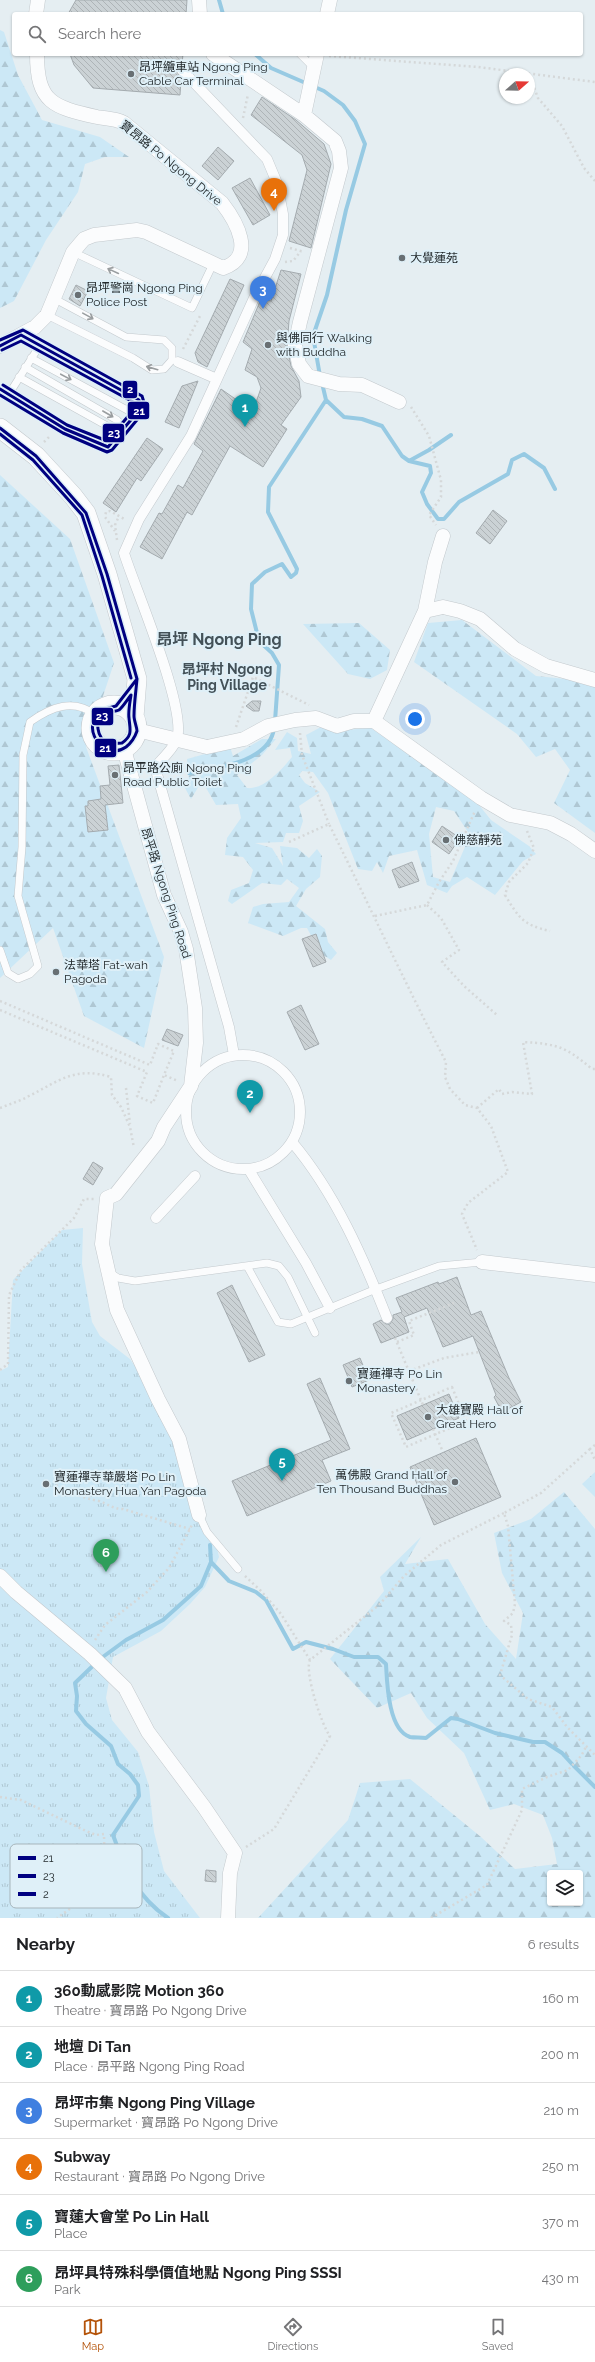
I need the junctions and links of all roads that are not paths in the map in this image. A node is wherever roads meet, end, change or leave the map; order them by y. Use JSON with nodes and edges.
{"nodes":[{"id":1,"x":38,"y":0,"type":"edge"},
{"id":2,"x":199,"y":0,"type":"edge"},
{"id":3,"x":330,"y":0,"type":"edge"},
{"id":4,"x":36,"y":12,"type":"edge"},
{"id":5,"x":200,"y":12,"type":"edge"},
{"id":6,"x":327,"y":12,"type":"edge"},
{"id":7,"x":37,"y":56,"type":"edge"},
{"id":8,"x":216,"y":56,"type":"edge"},
{"id":9,"x":306,"y":56,"type":"edge"},
{"id":10,"x":316,"y":59,"type":"edge"},
{"id":11,"x":182,"y":70,"type":"dead end"},
{"id":12,"x":304,"y":114,"type":"junction"},
{"id":13,"x":73,"y":252,"type":"junction"},
{"id":14,"x":213,"y":264,"type":"junction"},
{"id":15,"x":54,"y":298,"type":"junction"},
{"id":16,"x":47,"y":315,"type":"junction"},
{"id":17,"x":21,"y":335,"type":"junction"},
{"id":18,"x":0,"y":346,"type":"edge"},
{"id":19,"x":40,"y":346,"type":"junction"},
{"id":20,"x":31,"y":358,"type":"junction"},
{"id":21,"x":178,"y":362,"type":"dead end"},
{"id":22,"x":26,"y":367,"type":"junction"},
{"id":23,"x":19,"y":377,"type":"junction"},
{"id":24,"x":217,"y":379,"type":"junction"},
{"id":25,"x":0,"y":388,"type":"edge"},
{"id":26,"x":9,"y":394,"type":"junction"},
{"id":27,"x":399,"y":402,"type":"road end"},
{"id":28,"x":134,"y":417,"type":"junction"},
{"id":29,"x":0,"y":428,"type":"edge"},
{"id":30,"x":124,"y":428,"type":"junction"},
{"id":31,"x":116,"y":438,"type":"junction"},
{"id":32,"x":443,"y":536,"type":"road end"},
{"id":33,"x":425,"y":611,"type":"junction"},
{"id":34,"x":137,"y":680,"type":"junction"},
{"id":35,"x":595,"y":680,"type":"edge"},
{"id":36,"x":116,"y":706,"type":"junction"},
{"id":37,"x":96,"y":715,"type":"junction"},
{"id":38,"x":374,"y":721,"type":"junction"},
{"id":39,"x":135,"y":723,"type":"junction"},
{"id":40,"x":177,"y":740,"type":"junction"},
{"id":41,"x":124,"y":749,"type":"junction"},
{"id":42,"x":595,"y":851,"type":"edge"},
{"id":43,"x":0,"y":950,"type":"edge"},
{"id":44,"x":234,"y":1055,"type":"junction"},
{"id":45,"x":191,"y":1086,"type":"junction"},
{"id":46,"x":292,"y":1142,"type":"junction"},
{"id":47,"x":249,"y":1170,"type":"junction"},
{"id":48,"x":194,"y":1176,"type":"dead end"},
{"id":49,"x":156,"y":1218,"type":"dead end"},
{"id":50,"x":482,"y":1262,"type":"joint"},
{"id":51,"x":247,"y":1266,"type":"junction"},
{"id":52,"x":107,"y":1271,"type":"junction"},
{"id":53,"x":595,"y":1275,"type":"edge"},
{"id":54,"x":376,"y":1289,"type":"junction"},
{"id":55,"x":330,"y":1308,"type":"junction"},
{"id":56,"x":307,"y":1317,"type":"junction"},
{"id":57,"x":387,"y":1318,"type":"dead end"},
{"id":58,"x":315,"y":1333,"type":"dead end"},
{"id":59,"x":199,"y":1515,"type":"joint"},
{"id":60,"x":238,"y":1569,"type":"road end"},
{"id":61,"x":0,"y":1576,"type":"edge"},
{"id":62,"x":228,"y":1918,"type":"edge"}],
"edges":[{"from":1,"to":4,"type":"street"},
{"from":2,"to":5,"type":"street"},
{"from":3,"to":6,"type":"street"},
{"from":7,"to":14,"type":"street","name":"寶昂路 Po Ngong Drive"},
{"from":8,"to":12,"type":"street"},
{"from":9,"to":10,"type":"lane"},
{"from":10,"to":12,"type":"street"},
{"from":11,"to":24,"type":"street"},
{"from":12,"to":27,"type":"street"},
{"from":13,"to":14,"type":"street","name":"寶昂路 Po Ngong Drive"},
{"from":14,"to":13,"type":"lane","one_way":true},
{"from":13,"to":15,"type":"street"},
{"from":15,"to":16,"type":"street"},
{"from":15,"to":16,"type":"lane","one_way":true},
{"from":16,"to":17,"type":"street"},
{"from":17,"to":18,"type":"street"},
{"from":17,"to":19,"type":"lane"},
{"from":19,"to":20,"type":"lane"},
{"from":19,"to":28,"type":"lane"},
{"from":20,"to":22,"type":"lane"},
{"from":20,"to":28,"type":"lane","one_way":true},
{"from":21,"to":24,"type":"street"},
{"from":22,"to":23,"type":"lane"},
{"from":22,"to":30,"type":"lane","one_way":true},
{"from":23,"to":26,"type":"lane"},
{"from":23,"to":31,"type":"lane"},
{"from":24,"to":40,"type":"street"},
{"from":25,"to":26,"type":"lane"},
{"from":26,"to":31,"type":"lane"},
{"from":28,"to":30,"type":"lane"},
{"from":29,"to":34,"type":"main road"},
{"from":30,"to":31,"type":"lane"},
{"from":32,"to":33,"type":"street"},
{"from":33,"to":35,"type":"street"},
{"from":33,"to":38,"type":"street"},
{"from":34,"to":36,"type":"main road"},
{"from":34,"to":39,"type":"main road"},
{"from":36,"to":37,"type":"main road"},
{"from":36,"to":39,"type":"main road"},
{"from":37,"to":41,"type":"main road"},
{"from":37,"to":43,"type":"lane"},
{"from":38,"to":40,"type":"street"},
{"from":38,"to":42,"type":"street"},
{"from":39,"to":40,"type":"street"},
{"from":39,"to":41,"type":"main road"},
{"from":40,"to":44,"type":"street"},
{"from":41,"to":45,"type":"street","name":"昂平路 Ngong Ping Road"},
{"from":44,"to":45,"type":"street"},
{"from":44,"to":46,"type":"street"},
{"from":45,"to":47,"type":"street"},
{"from":45,"to":52,"type":"street"},
{"from":46,"to":47,"type":"street"},
{"from":46,"to":54,"type":"street"},
{"from":47,"to":55,"type":"street"},
{"from":48,"to":49,"type":"street"},
{"from":50,"to":53,"type":"street"},
{"from":50,"to":54,"type":"lane"},
{"from":51,"to":52,"type":"lane"},
{"from":51,"to":56,"type":"lane"},
{"from":51,"to":56,"type":"lane"},
{"from":52,"to":59,"type":"street"},
{"from":54,"to":55,"type":"lane"},
{"from":54,"to":57,"type":"street"},
{"from":55,"to":56,"type":"lane"},
{"from":56,"to":58,"type":"lane"},
{"from":59,"to":60,"type":"lane"},
{"from":61,"to":62,"type":"street"}]}
